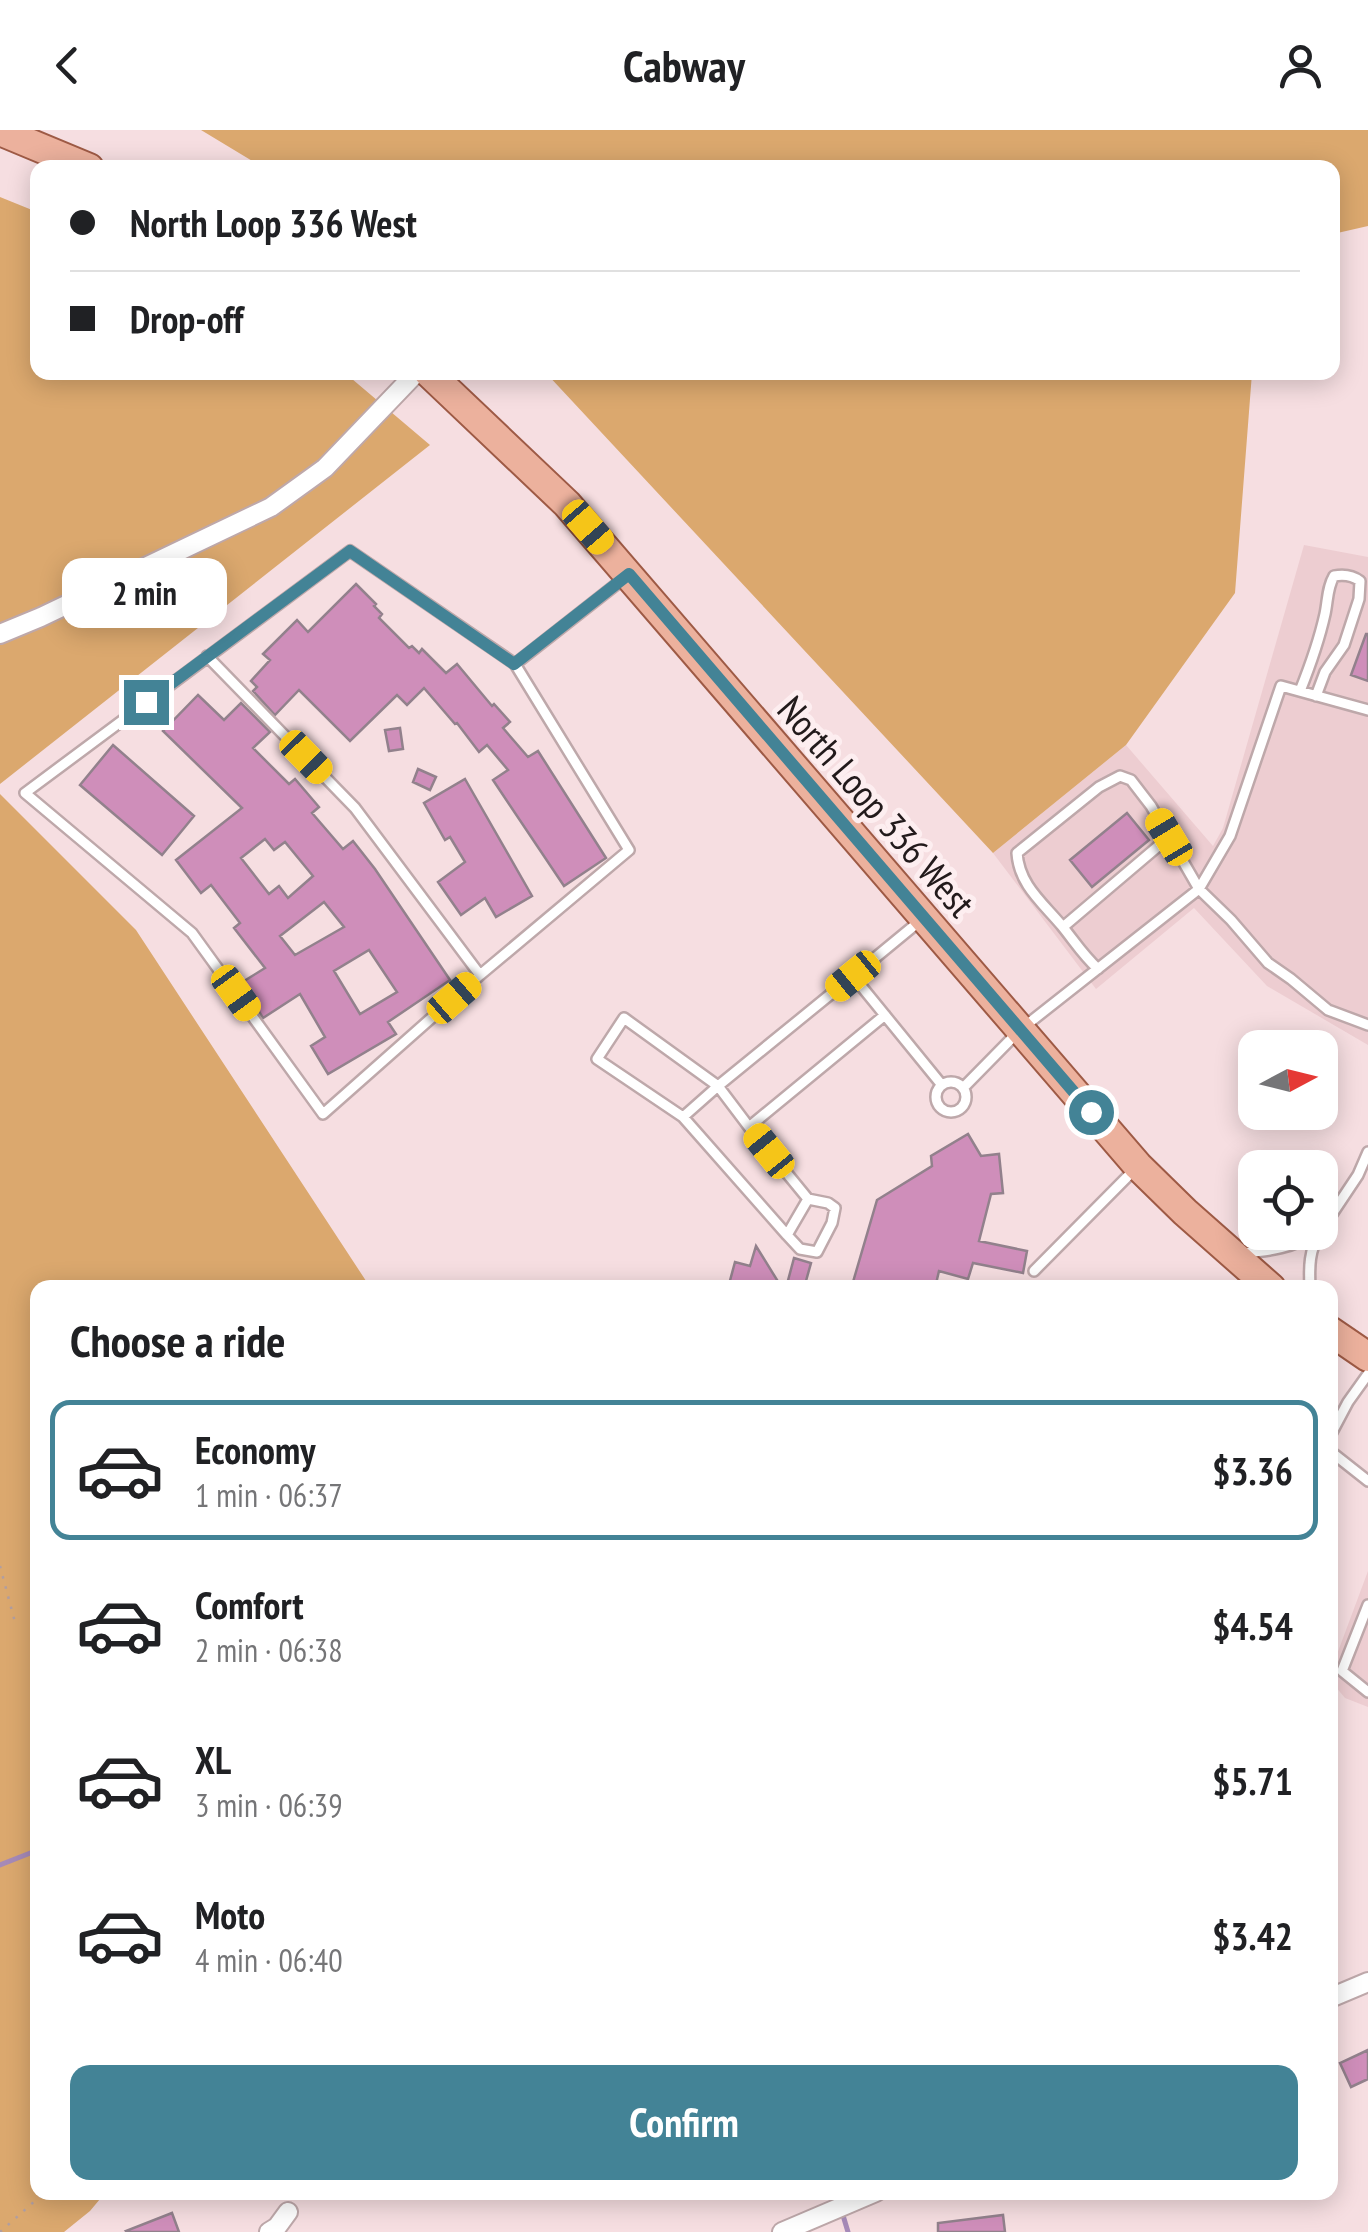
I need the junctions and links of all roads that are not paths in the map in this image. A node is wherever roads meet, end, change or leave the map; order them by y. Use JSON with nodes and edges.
{"nodes":[{"id":1,"x":0,"y":131,"type":"edge"},
{"id":2,"x":69,"y":160,"type":"edge"},
{"id":3,"x":409,"y":380,"type":"edge"},
{"id":4,"x":436,"y":380,"type":"edge"},
{"id":5,"x":629,"y":574,"type":"junction"},
{"id":6,"x":0,"y":634,"type":"edge"},
{"id":7,"x":207,"y":656,"type":"junction"},
{"id":8,"x":514,"y":664,"type":"junction"},
{"id":9,"x":1300,"y":691,"type":"junction"},
{"id":10,"x":1316,"y":696,"type":"junction"},
{"id":11,"x":1368,"y":710,"type":"edge"},
{"id":12,"x":1169,"y":837,"type":"junction"},
{"id":13,"x":1199,"y":889,"type":"junction"},
{"id":14,"x":924,"y":918,"type":"junction"},
{"id":15,"x":1063,"y":927,"type":"junction"},
{"id":16,"x":1098,"y":969,"type":"junction"},
{"id":17,"x":480,"y":975,"type":"junction"},
{"id":18,"x":853,"y":976,"type":"junction"},
{"id":19,"x":885,"y":1015,"type":"junction"},
{"id":20,"x":1368,"y":1025,"type":"edge"},
{"id":21,"x":1020,"y":1030,"type":"junction"},
{"id":22,"x":941,"y":1084,"type":"junction"},
{"id":23,"x":718,"y":1086,"type":"junction"},
{"id":24,"x":964,"y":1087,"type":"junction"},
{"id":25,"x":683,"y":1116,"type":"junction"},
{"id":26,"x":749,"y":1126,"type":"junction"},
{"id":27,"x":1368,"y":1152,"type":"edge"},
{"id":28,"x":1138,"y":1166,"type":"junction"},
{"id":29,"x":808,"y":1199,"type":"junction"},
{"id":30,"x":1338,"y":1204,"type":"edge"},
{"id":31,"x":787,"y":1235,"type":"junction"},
{"id":32,"x":1226,"y":1249,"type":"junction"},
{"id":33,"x":1278,"y":1250,"type":"edge"},
{"id":34,"x":1312,"y":1250,"type":"edge"},
{"id":35,"x":1034,"y":1270,"type":"dead end"},
{"id":36,"x":1262,"y":1280,"type":"edge"},
{"id":37,"x":1310,"y":1280,"type":"edge"},
{"id":38,"x":1338,"y":1337,"type":"edge"},
{"id":39,"x":1368,"y":1358,"type":"edge"},
{"id":40,"x":1368,"y":1374,"type":"edge"},
{"id":41,"x":1338,"y":1421,"type":"edge"},
{"id":42,"x":1338,"y":1457,"type":"edge"},
{"id":43,"x":1368,"y":1481,"type":"edge"},
{"id":44,"x":1368,"y":1605,"type":"edge"},
{"id":45,"x":1368,"y":1692,"type":"edge"},
{"id":46,"x":1368,"y":1982,"type":"edge"},
{"id":47,"x":1338,"y":1995,"type":"edge"},
{"id":48,"x":857,"y":2200,"type":"edge"},
{"id":49,"x":288,"y":2212,"type":"dead end"},
{"id":50,"x":789,"y":2229,"type":"edge"},
{"id":51,"x":268,"y":2232,"type":"edge"}],
"edges":[{"from":1,"to":2,"type":"main road"},
{"from":3,"to":6,"type":"street"},
{"from":4,"to":5,"type":"main road","name":"North Loop 336 West"},
{"from":5,"to":8,"type":"lane"},
{"from":5,"to":14,"type":"main road","name":"North Loop 336 West"},
{"from":7,"to":8,"type":"lane"},
{"from":7,"to":17,"type":"lane"},
{"from":7,"to":17,"type":"lane"},
{"from":8,"to":17,"type":"lane"},
{"from":9,"to":10,"type":"lane"},
{"from":9,"to":10,"type":"lane"},
{"from":9,"to":13,"type":"lane"},
{"from":10,"to":11,"type":"lane"},
{"from":12,"to":13,"type":"lane"},
{"from":12,"to":15,"type":"lane"},
{"from":12,"to":15,"type":"lane"},
{"from":13,"to":16,"type":"lane"},
{"from":13,"to":20,"type":"lane"},
{"from":14,"to":18,"type":"lane"},
{"from":14,"to":21,"type":"main road","name":"North Loop 336 West"},
{"from":15,"to":16,"type":"lane"},
{"from":16,"to":21,"type":"lane"},
{"from":18,"to":19,"type":"lane"},
{"from":18,"to":23,"type":"lane"},
{"from":19,"to":22,"type":"lane"},
{"from":19,"to":26,"type":"lane"},
{"from":21,"to":24,"type":"lane"},
{"from":21,"to":28,"type":"main road","name":"North Loop 336 West"},
{"from":22,"to":24,"type":"lane"},
{"from":22,"to":24,"type":"lane"},
{"from":23,"to":25,"type":"lane"},
{"from":23,"to":25,"type":"lane"},
{"from":23,"to":26,"type":"lane"},
{"from":25,"to":31,"type":"lane"},
{"from":26,"to":29,"type":"lane"},
{"from":27,"to":30,"type":"lane"},
{"from":28,"to":32,"type":"main road","name":"North Loop 336 West"},
{"from":28,"to":35,"type":"lane"},
{"from":29,"to":31,"type":"lane"},
{"from":29,"to":31,"type":"lane"},
{"from":32,"to":33,"type":"lane"},
{"from":32,"to":36,"type":"main road","name":"North Loop 336 West"},
{"from":34,"to":37,"type":"lane"},
{"from":38,"to":39,"type":"main road"},
{"from":40,"to":41,"type":"lane"},
{"from":42,"to":43,"type":"lane"},
{"from":44,"to":45,"type":"lane"},
{"from":46,"to":47,"type":"street"},
{"from":48,"to":50,"type":"street"},
{"from":49,"to":51,"type":"street"}]}
